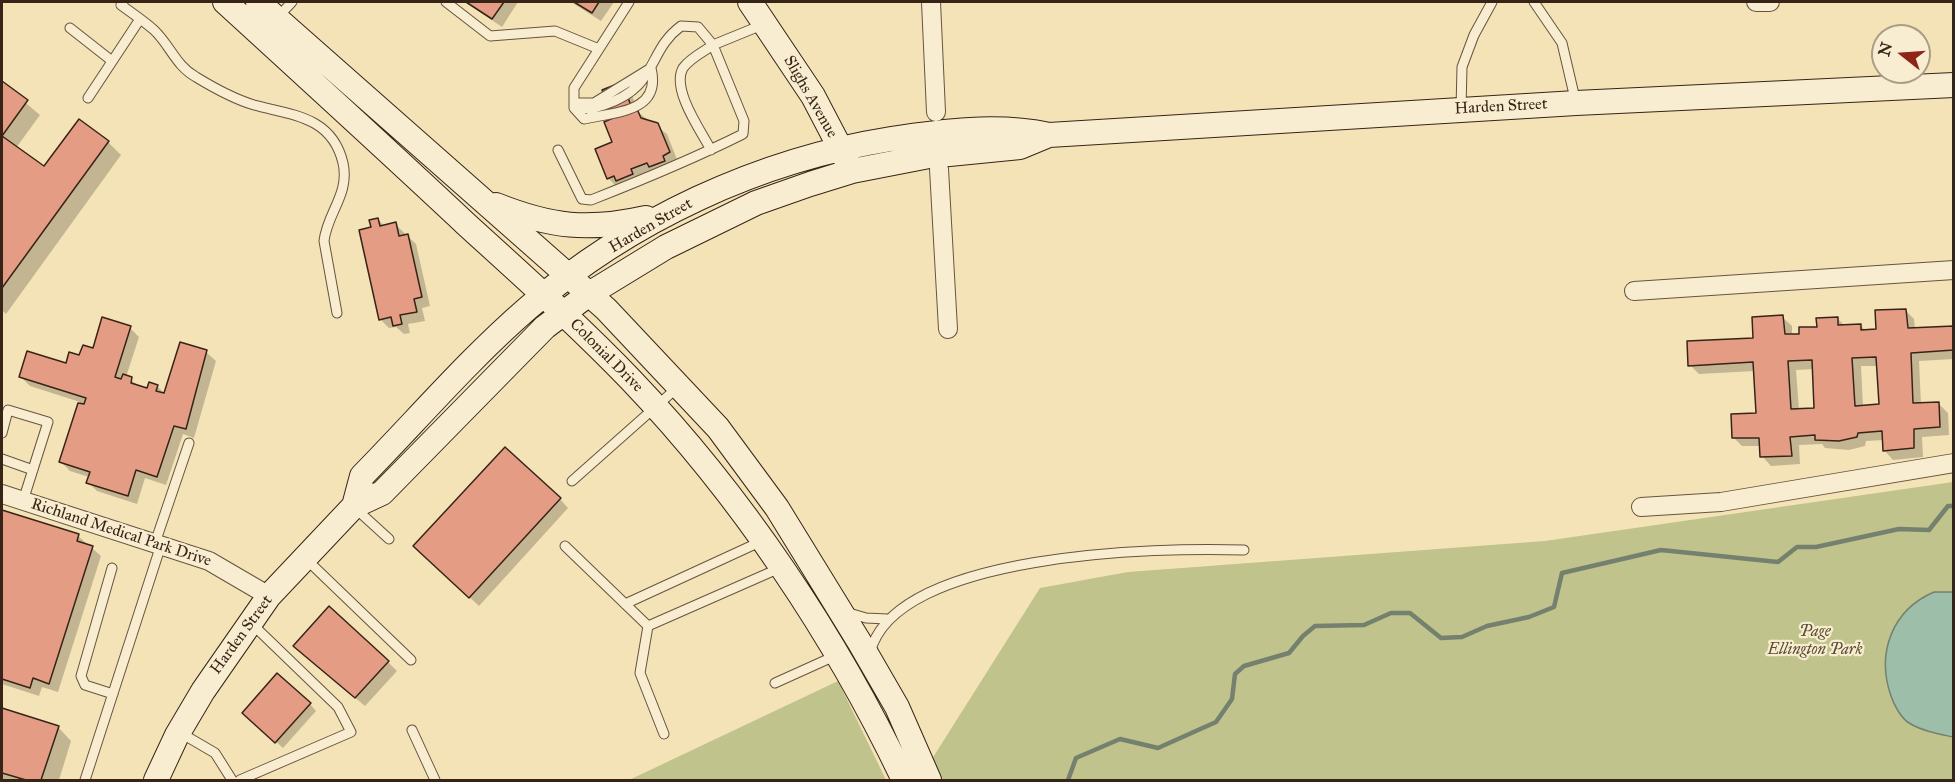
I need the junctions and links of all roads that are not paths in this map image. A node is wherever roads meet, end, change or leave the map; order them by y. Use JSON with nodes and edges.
{"nodes":[{"id":1,"x":123,"y":2,"type":"edge"},
{"id":2,"x":225,"y":2,"type":"edge"},
{"id":3,"x":258,"y":2,"type":"edge"},
{"id":4,"x":446,"y":2,"type":"edge"},
{"id":5,"x":629,"y":2,"type":"edge"},
{"id":6,"x":750,"y":2,"type":"edge"},
{"id":7,"x":931,"y":2,"type":"edge"},
{"id":8,"x":1492,"y":2,"type":"edge"},
{"id":9,"x":1534,"y":2,"type":"edge"},
{"id":10,"x":1756,"y":2,"type":"edge"},
{"id":11,"x":1770,"y":2,"type":"edge"},
{"id":12,"x":285,"y":10,"type":"edge"},
{"id":13,"x":140,"y":19,"type":"junction"},
{"id":14,"x":766,"y":23,"type":"junction"},
{"id":15,"x":70,"y":28,"type":"dead end"},
{"id":16,"x":713,"y":45,"type":"junction"},
{"id":17,"x":599,"y":49,"type":"junction"},
{"id":18,"x":112,"y":61,"type":"junction"},
{"id":19,"x":651,"y":68,"type":"junction"},
{"id":20,"x":1953,"y":85,"type":"edge"},
{"id":21,"x":88,"y":98,"type":"dead end"},
{"id":22,"x":1576,"y":103,"type":"junction"},
{"id":23,"x":577,"y":106,"type":"junction"},
{"id":24,"x":1461,"y":110,"type":"junction"},
{"id":25,"x":936,"y":112,"type":"dead end"},
{"id":26,"x":1049,"y":135,"type":"junction"},
{"id":27,"x":840,"y":147,"type":"junction"},
{"id":28,"x":558,"y":150,"type":"dead end"},
{"id":29,"x":711,"y":150,"type":"junction"},
{"id":30,"x":852,"y":171,"type":"junction"},
{"id":31,"x":939,"y":173,"type":"dead end"},
{"id":32,"x":484,"y":201,"type":"junction"},
{"id":33,"x":672,"y":211,"type":"junction"},
{"id":34,"x":1953,"y":270,"type":"edge"},
{"id":35,"x":569,"y":276,"type":"junction"},
{"id":36,"x":1634,"y":291,"type":"dead end"},
{"id":37,"x":589,"y":294,"type":"junction"},
{"id":38,"x":544,"y":295,"type":"junction"},
{"id":39,"x":337,"y":313,"type":"dead end"},
{"id":40,"x":563,"y":313,"type":"junction"},
{"id":41,"x":948,"y":329,"type":"dead end"},
{"id":42,"x":679,"y":386,"type":"junction"},
{"id":43,"x":656,"y":408,"type":"junction"},
{"id":44,"x":2,"y":433,"type":"edge"},
{"id":45,"x":189,"y":442,"type":"dead end"},
{"id":46,"x":2,"y":459,"type":"edge"},
{"id":47,"x":1953,"y":463,"type":"edge"},
{"id":48,"x":33,"y":470,"type":"junction"},
{"id":49,"x":572,"y":481,"type":"dead end"},
{"id":50,"x":2,"y":494,"type":"edge"},
{"id":51,"x":23,"y":501,"type":"junction"},
{"id":52,"x":354,"y":506,"type":"junction"},
{"id":53,"x":1641,"y":507,"type":"dead end"},
{"id":54,"x":389,"y":539,"type":"dead end"},
{"id":55,"x":762,"y":541,"type":"junction"},
{"id":56,"x":158,"y":544,"type":"junction"},
{"id":57,"x":564,"y":546,"type":"dead end"},
{"id":58,"x":1244,"y":550,"type":"dead end"},
{"id":59,"x":304,"y":557,"type":"junction"},
{"id":60,"x":112,"y":568,"type":"dead end"},
{"id":61,"x":781,"y":568,"type":"junction"},
{"id":62,"x":269,"y":596,"type":"junction"},
{"id":63,"x":624,"y":604,"type":"junction"},
{"id":64,"x":839,"y":609,"type":"junction"},
{"id":65,"x":887,"y":619,"type":"junction"},
{"id":66,"x":250,"y":622,"type":"junction"},
{"id":67,"x":648,"y":626,"type":"junction"},
{"id":68,"x":837,"y":655,"type":"junction"},
{"id":69,"x":869,"y":658,"type":"junction"},
{"id":70,"x":411,"y":660,"type":"dead end"},
{"id":71,"x":775,"y":683,"type":"dead end"},
{"id":72,"x":113,"y":694,"type":"junction"},
{"id":73,"x":412,"y":730,"type":"dead end"},
{"id":74,"x":179,"y":732,"type":"junction"},
{"id":75,"x":664,"y":734,"type":"dead end"},
{"id":76,"x":86,"y":780,"type":"edge"},
{"id":77,"x":156,"y":780,"type":"edge"},
{"id":78,"x":232,"y":780,"type":"edge"},
{"id":79,"x":240,"y":780,"type":"edge"},
{"id":80,"x":435,"y":780,"type":"edge"},
{"id":81,"x":904,"y":780,"type":"edge"},
{"id":82,"x":929,"y":780,"type":"edge"}],
"edges":[{"from":1,"to":13,"type":"lane"},
{"from":2,"to":38,"type":"main road","name":"Colonial Drive"},
{"from":3,"to":12,"type":"main road","name":"Colonial Drive"},
{"from":4,"to":17,"type":"lane"},
{"from":5,"to":17,"type":"lane"},
{"from":6,"to":14,"type":"main road","name":"Slighs Avenue"},
{"from":7,"to":25,"type":"street"},
{"from":8,"to":24,"type":"lane"},
{"from":9,"to":22,"type":"lane"},
{"from":10,"to":11,"type":"street"},
{"from":12,"to":32,"type":"main road","name":"Colonial Drive"},
{"from":13,"to":18,"type":"lane"},
{"from":13,"to":39,"type":"lane"},
{"from":14,"to":16,"type":"lane"},
{"from":14,"to":27,"type":"main road","name":"Slighs Avenue"},
{"from":15,"to":18,"type":"lane"},
{"from":16,"to":19,"type":"lane"},
{"from":16,"to":29,"type":"lane"},
{"from":16,"to":29,"type":"lane"},
{"from":17,"to":23,"type":"lane"},
{"from":18,"to":21,"type":"lane"},
{"from":19,"to":23,"type":"lane"},
{"from":19,"to":23,"type":"lane"},
{"from":20,"to":22,"type":"main road","name":"Harden Street"},
{"from":22,"to":24,"type":"main road","name":"Harden Street"},
{"from":24,"to":26,"type":"main road","name":"Harden Street"},
{"from":26,"to":27,"type":"main road","name":"Harden Street"},
{"from":26,"to":30,"type":"main road","name":"Harden Street"},
{"from":27,"to":30,"type":"main road","name":"Slighs Avenue"},
{"from":27,"to":33,"type":"main road","name":"Harden Street"},
{"from":28,"to":29,"type":"lane"},
{"from":30,"to":37,"type":"main road","name":"Harden Street"},
{"from":31,"to":41,"type":"street"},
{"from":32,"to":33,"type":"main road"},
{"from":32,"to":35,"type":"main road","name":"Colonial Drive"},
{"from":33,"to":35,"type":"main road","name":"Harden Street"},
{"from":34,"to":36,"type":"street"},
{"from":35,"to":37,"type":"main road","name":"Colonial Drive"},
{"from":35,"to":38,"type":"main road","name":"Harden Street"},
{"from":37,"to":40,"type":"main road","name":"Harden Street"},
{"from":37,"to":42,"type":"main road","name":"Colonial Drive"},
{"from":38,"to":40,"type":"main road","name":"Colonial Drive"},
{"from":38,"to":52,"type":"main road","name":"Harden Street"},
{"from":40,"to":43,"type":"main road","name":"Colonial Drive"},
{"from":40,"to":52,"type":"main road","name":"Harden Street"},
{"from":42,"to":43,"type":"lane"},
{"from":42,"to":64,"type":"main road","name":"Colonial Drive"},
{"from":43,"to":49,"type":"lane"},
{"from":43,"to":55,"type":"main road","name":"Colonial Drive"},
{"from":44,"to":48,"type":"lane"},
{"from":45,"to":56,"type":"lane"},
{"from":46,"to":48,"type":"lane"},
{"from":47,"to":53,"type":"street"},
{"from":48,"to":51,"type":"lane"},
{"from":50,"to":51,"type":"street","name":"Richland Medical Park Drive"},
{"from":51,"to":56,"type":"street","name":"Richland Medical Park Drive"},
{"from":52,"to":54,"type":"lane"},
{"from":52,"to":59,"type":"main road","name":"Harden Street"},
{"from":55,"to":61,"type":"main road","name":"Colonial Drive"},
{"from":55,"to":63,"type":"lane"},
{"from":56,"to":62,"type":"street","name":"Richland Medical Park Drive"},
{"from":56,"to":72,"type":"lane"},
{"from":57,"to":63,"type":"lane"},
{"from":58,"to":65,"type":"lane"},
{"from":59,"to":62,"type":"main road","name":"Harden Street"},
{"from":59,"to":70,"type":"lane"},
{"from":60,"to":72,"type":"lane"},
{"from":61,"to":67,"type":"lane"},
{"from":61,"to":68,"type":"main road","name":"Colonial Drive"},
{"from":62,"to":66,"type":"main road","name":"Harden Street"},
{"from":63,"to":67,"type":"lane"},
{"from":64,"to":65,"type":"lane"},
{"from":64,"to":69,"type":"main road","name":"Colonial Drive"},
{"from":65,"to":69,"type":"lane"},
{"from":66,"to":74,"type":"main road","name":"Harden Street"},
{"from":66,"to":79,"type":"lane"},
{"from":67,"to":75,"type":"lane"},
{"from":68,"to":71,"type":"lane"},
{"from":68,"to":81,"type":"main road","name":"Colonial Drive"},
{"from":69,"to":82,"type":"main road","name":"Colonial Drive"},
{"from":72,"to":76,"type":"lane"},
{"from":73,"to":80,"type":"lane"},
{"from":74,"to":77,"type":"main road","name":"Harden Street"},
{"from":74,"to":78,"type":"lane"}]}
